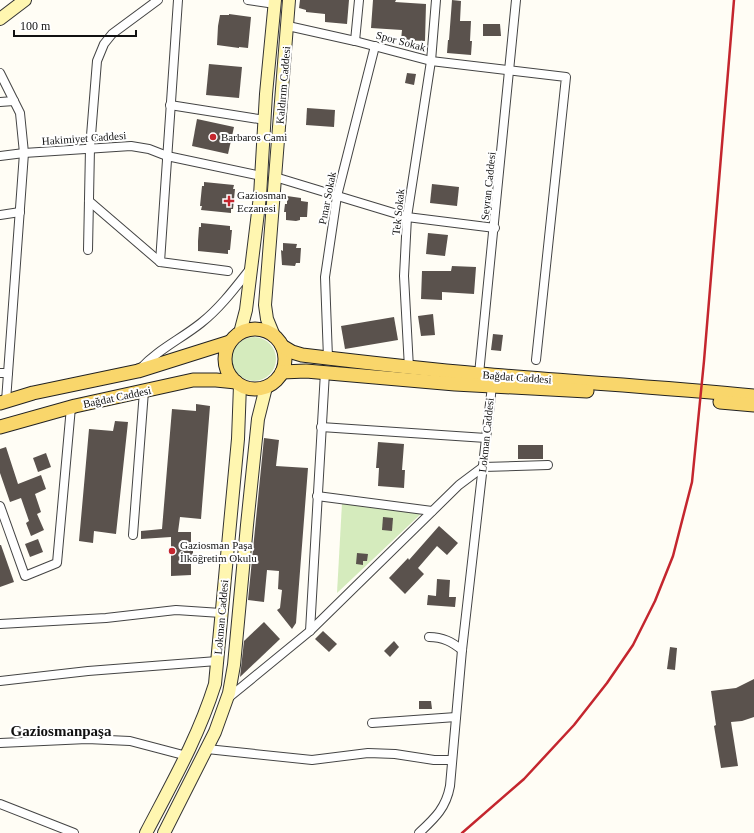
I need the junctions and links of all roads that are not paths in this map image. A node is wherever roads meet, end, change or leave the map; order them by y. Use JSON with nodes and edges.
{"nodes":[{"id":1,"x":25,"y":0,"type":"edge"},
{"id":2,"x":158,"y":0,"type":"edge"},
{"id":3,"x":178,"y":0,"type":"edge"},
{"id":4,"x":248,"y":0,"type":"edge"},
{"id":5,"x":289,"y":0,"type":"edge"},
{"id":6,"x":359,"y":0,"type":"edge"},
{"id":7,"x":436,"y":0,"type":"edge"},
{"id":8,"x":516,"y":0,"type":"edge"},
{"id":9,"x":275,"y":2,"type":"edge"},
{"id":10,"x":0,"y":19,"type":"edge"},
{"id":11,"x":288,"y":26,"type":"junction"},
{"id":12,"x":355,"y":41,"type":"junction"},
{"id":13,"x":375,"y":46,"type":"junction"},
{"id":14,"x":431,"y":61,"type":"junction"},
{"id":15,"x":510,"y":71,"type":"junction"},
{"id":16,"x":0,"y":73,"type":"edge"},
{"id":17,"x":14,"y":101,"type":"junction"},
{"id":18,"x":0,"y":102,"type":"edge"},
{"id":19,"x":170,"y":105,"type":"junction"},
{"id":20,"x":265,"y":120,"type":"junction"},
{"id":21,"x":90,"y":148,"type":"junction"},
{"id":22,"x":24,"y":153,"type":"junction"},
{"id":23,"x":0,"y":156,"type":"edge"},
{"id":24,"x":166,"y":156,"type":"junction"},
{"id":25,"x":261,"y":176,"type":"junction"},
{"id":26,"x":275,"y":177,"type":"junction"},
{"id":27,"x":337,"y":196,"type":"junction"},
{"id":28,"x":89,"y":201,"type":"junction"},
{"id":29,"x":20,"y":212,"type":"junction"},
{"id":30,"x":0,"y":215,"type":"edge"},
{"id":31,"x":407,"y":217,"type":"junction"},
{"id":32,"x":495,"y":228,"type":"junction"},
{"id":33,"x":88,"y":250,"type":"dead end"},
{"id":34,"x":160,"y":262,"type":"junction"},
{"id":35,"x":251,"y":268,"type":"junction"},
{"id":36,"x":228,"y":271,"type":"dead end"},
{"id":37,"x":240,"y":333,"type":"junction"},
{"id":38,"x":274,"y":336,"type":"junction"},
{"id":39,"x":230,"y":342,"type":"junction"},
{"id":40,"x":282,"y":346,"type":"junction"},
{"id":41,"x":328,"y":358,"type":"junction"},
{"id":42,"x":536,"y":360,"type":"dead end"},
{"id":43,"x":409,"y":368,"type":"junction"},
{"id":44,"x":138,"y":371,"type":"junction"},
{"id":45,"x":282,"y":372,"type":"junction"},
{"id":46,"x":325,"y":372,"type":"junction"},
{"id":47,"x":4,"y":373,"type":"edge"},
{"id":48,"x":479,"y":374,"type":"junction"},
{"id":49,"x":238,"y":384,"type":"junction"},
{"id":50,"x":492,"y":386,"type":"junction"},
{"id":51,"x":266,"y":387,"type":"junction"},
{"id":52,"x":144,"y":391,"type":"junction"},
{"id":53,"x":754,"y":396,"type":"edge"},
{"id":54,"x":3,"y":402,"type":"edge"},
{"id":55,"x":754,"y":405,"type":"edge"},
{"id":56,"x":71,"y":407,"type":"junction"},
{"id":57,"x":0,"y":427,"type":"edge"},
{"id":58,"x":321,"y":427,"type":"junction"},
{"id":59,"x":486,"y":438,"type":"junction"},
{"id":60,"x":548,"y":465,"type":"dead end"},
{"id":61,"x":482,"y":467,"type":"junction"},
{"id":62,"x":318,"y":496,"type":"junction"},
{"id":63,"x":0,"y":506,"type":"edge"},
{"id":64,"x":432,"y":511,"type":"junction"},
{"id":65,"x":133,"y":535,"type":"dead end"},
{"id":66,"x":221,"y":613,"type":"junction"},
{"id":67,"x":0,"y":624,"type":"edge"},
{"id":68,"x":310,"y":631,"type":"junction"},
{"id":69,"x":429,"y":637,"type":"dead end"},
{"id":70,"x":462,"y":650,"type":"junction"},
{"id":71,"x":217,"y":661,"type":"junction"},
{"id":72,"x":0,"y":681,"type":"edge"},
{"id":73,"x":227,"y":699,"type":"junction"},
{"id":74,"x":456,"y":716,"type":"junction"},
{"id":75,"x":372,"y":723,"type":"dead end"},
{"id":76,"x":0,"y":743,"type":"edge"},
{"id":77,"x":207,"y":749,"type":"junction"},
{"id":78,"x":186,"y":756,"type":"junction"},
{"id":79,"x":452,"y":760,"type":"junction"},
{"id":80,"x":0,"y":804,"type":"edge"},
{"id":81,"x":74,"y":833,"type":"edge"},
{"id":82,"x":146,"y":833,"type":"edge"},
{"id":83,"x":164,"y":833,"type":"edge"},
{"id":84,"x":419,"y":833,"type":"edge"}],
"edges":[{"from":1,"to":10,"type":"street"},
{"from":2,"to":21,"type":"street"},
{"from":3,"to":19,"type":"street"},
{"from":4,"to":9,"type":"street"},
{"from":5,"to":11,"type":"street","name":"Kaldırım Caddesi"},
{"from":6,"to":12,"type":"street"},
{"from":7,"to":14,"type":"street","name":"Tek Sokak"},
{"from":8,"to":15,"type":"street","name":"Seyran Caddesi"},
{"from":9,"to":20,"type":"street","name":"Kaldırım Caddesi"},
{"from":11,"to":12,"type":"street","name":"Spor Sokak"},
{"from":11,"to":26,"type":"street","name":"Kaldırım Caddesi"},
{"from":12,"to":13,"type":"street","name":"Spor Sokak"},
{"from":13,"to":14,"type":"street","name":"Spor Sokak"},
{"from":13,"to":27,"type":"street","name":"Pınar Sokak"},
{"from":14,"to":15,"type":"street","name":"Spor Sokak"},
{"from":14,"to":31,"type":"street","name":"Tek Sokak"},
{"from":15,"to":32,"type":"street","name":"Seyran Caddesi"},
{"from":15,"to":42,"type":"street","name":"Spor Sokak"},
{"from":16,"to":17,"type":"street"},
{"from":17,"to":18,"type":"street"},
{"from":17,"to":22,"type":"street"},
{"from":19,"to":20,"type":"street"},
{"from":19,"to":24,"type":"street"},
{"from":20,"to":25,"type":"street","name":"Kaldırım Caddesi"},
{"from":21,"to":22,"type":"street","name":"Hakimiyet Caddesi"},
{"from":21,"to":24,"type":"street","name":"Hakimiyet Caddesi"},
{"from":21,"to":28,"type":"street"},
{"from":22,"to":23,"type":"street","name":"Hakimiyet Caddesi"},
{"from":22,"to":29,"type":"street"},
{"from":24,"to":25,"type":"street","name":"Hakimiyet Caddesi"},
{"from":24,"to":34,"type":"street"},
{"from":25,"to":35,"type":"street","name":"Kaldırım Caddesi"},
{"from":26,"to":27,"type":"street"},
{"from":26,"to":38,"type":"street","name":"Kaldırım Caddesi"},
{"from":27,"to":31,"type":"street"},
{"from":27,"to":41,"type":"street","name":"Pınar Sokak"},
{"from":28,"to":33,"type":"street"},
{"from":28,"to":34,"type":"street"},
{"from":29,"to":30,"type":"street"},
{"from":29,"to":47,"type":"street"},
{"from":31,"to":32,"type":"street"},
{"from":31,"to":43,"type":"street","name":"Tek Sokak"},
{"from":32,"to":48,"type":"street","name":"Seyran Caddesi"},
{"from":34,"to":36,"type":"street"},
{"from":35,"to":37,"type":"street","name":"Kaldırım Caddesi"},
{"from":35,"to":44,"type":"street"},
{"from":37,"to":38,"type":"main road"},
{"from":37,"to":39,"type":"main road"},
{"from":38,"to":40,"type":"main road"},
{"from":39,"to":44,"type":"main road","name":"Bağdat Caddesi"},
{"from":39,"to":49,"type":"main road"},
{"from":40,"to":41,"type":"main road","name":"Bağdat Caddesi"},
{"from":40,"to":45,"type":"main road"},
{"from":41,"to":43,"type":"main road","name":"Bağdat Caddesi"},
{"from":43,"to":48,"type":"main road","name":"Bağdat Caddesi"},
{"from":44,"to":54,"type":"main road","name":"Bağdat Caddesi"},
{"from":45,"to":46,"type":"main road","name":"Bağdat Caddesi"},
{"from":45,"to":51,"type":"main road"},
{"from":46,"to":50,"type":"main road","name":"Bağdat Caddesi"},
{"from":46,"to":58,"type":"street"},
{"from":47,"to":54,"type":"street"},
{"from":48,"to":53,"type":"main road","name":"Bağdat Caddesi"},
{"from":49,"to":51,"type":"main road"},
{"from":49,"to":52,"type":"main road","name":"Bağdat Caddesi"},
{"from":49,"to":66,"type":"street","name":"Lokman Caddesi"},
{"from":50,"to":55,"type":"main road","name":"Bağdat Caddesi"},
{"from":50,"to":59,"type":"street","name":"Lokman Caddesi"},
{"from":51,"to":73,"type":"street","name":"Lokman Caddesi"},
{"from":52,"to":56,"type":"main road","name":"Bağdat Caddesi"},
{"from":52,"to":65,"type":"street"},
{"from":56,"to":57,"type":"main road","name":"Bağdat Caddesi"},
{"from":56,"to":63,"type":"street"},
{"from":58,"to":59,"type":"street"},
{"from":58,"to":62,"type":"street"},
{"from":59,"to":61,"type":"street","name":"Lokman Caddesi"},
{"from":60,"to":61,"type":"street"},
{"from":61,"to":64,"type":"street"},
{"from":61,"to":70,"type":"street","name":"Lokman Caddesi"},
{"from":62,"to":64,"type":"street"},
{"from":62,"to":68,"type":"street"},
{"from":64,"to":68,"type":"street"},
{"from":66,"to":67,"type":"street"},
{"from":66,"to":71,"type":"street","name":"Lokman Caddesi"},
{"from":68,"to":73,"type":"street"},
{"from":69,"to":70,"type":"street"},
{"from":70,"to":74,"type":"street","name":"Lokman Caddesi"},
{"from":71,"to":72,"type":"street"},
{"from":71,"to":78,"type":"street","name":"Lokman Caddesi"},
{"from":73,"to":77,"type":"street","name":"Lokman Caddesi"},
{"from":74,"to":75,"type":"street"},
{"from":74,"to":79,"type":"street","name":"Lokman Caddesi"},
{"from":76,"to":78,"type":"street"},
{"from":77,"to":79,"type":"street"},
{"from":77,"to":83,"type":"street","name":"Lokman Caddesi"},
{"from":78,"to":82,"type":"street","name":"Lokman Caddesi"},
{"from":79,"to":84,"type":"street","name":"Lokman Caddesi"},
{"from":80,"to":81,"type":"street"}]}
